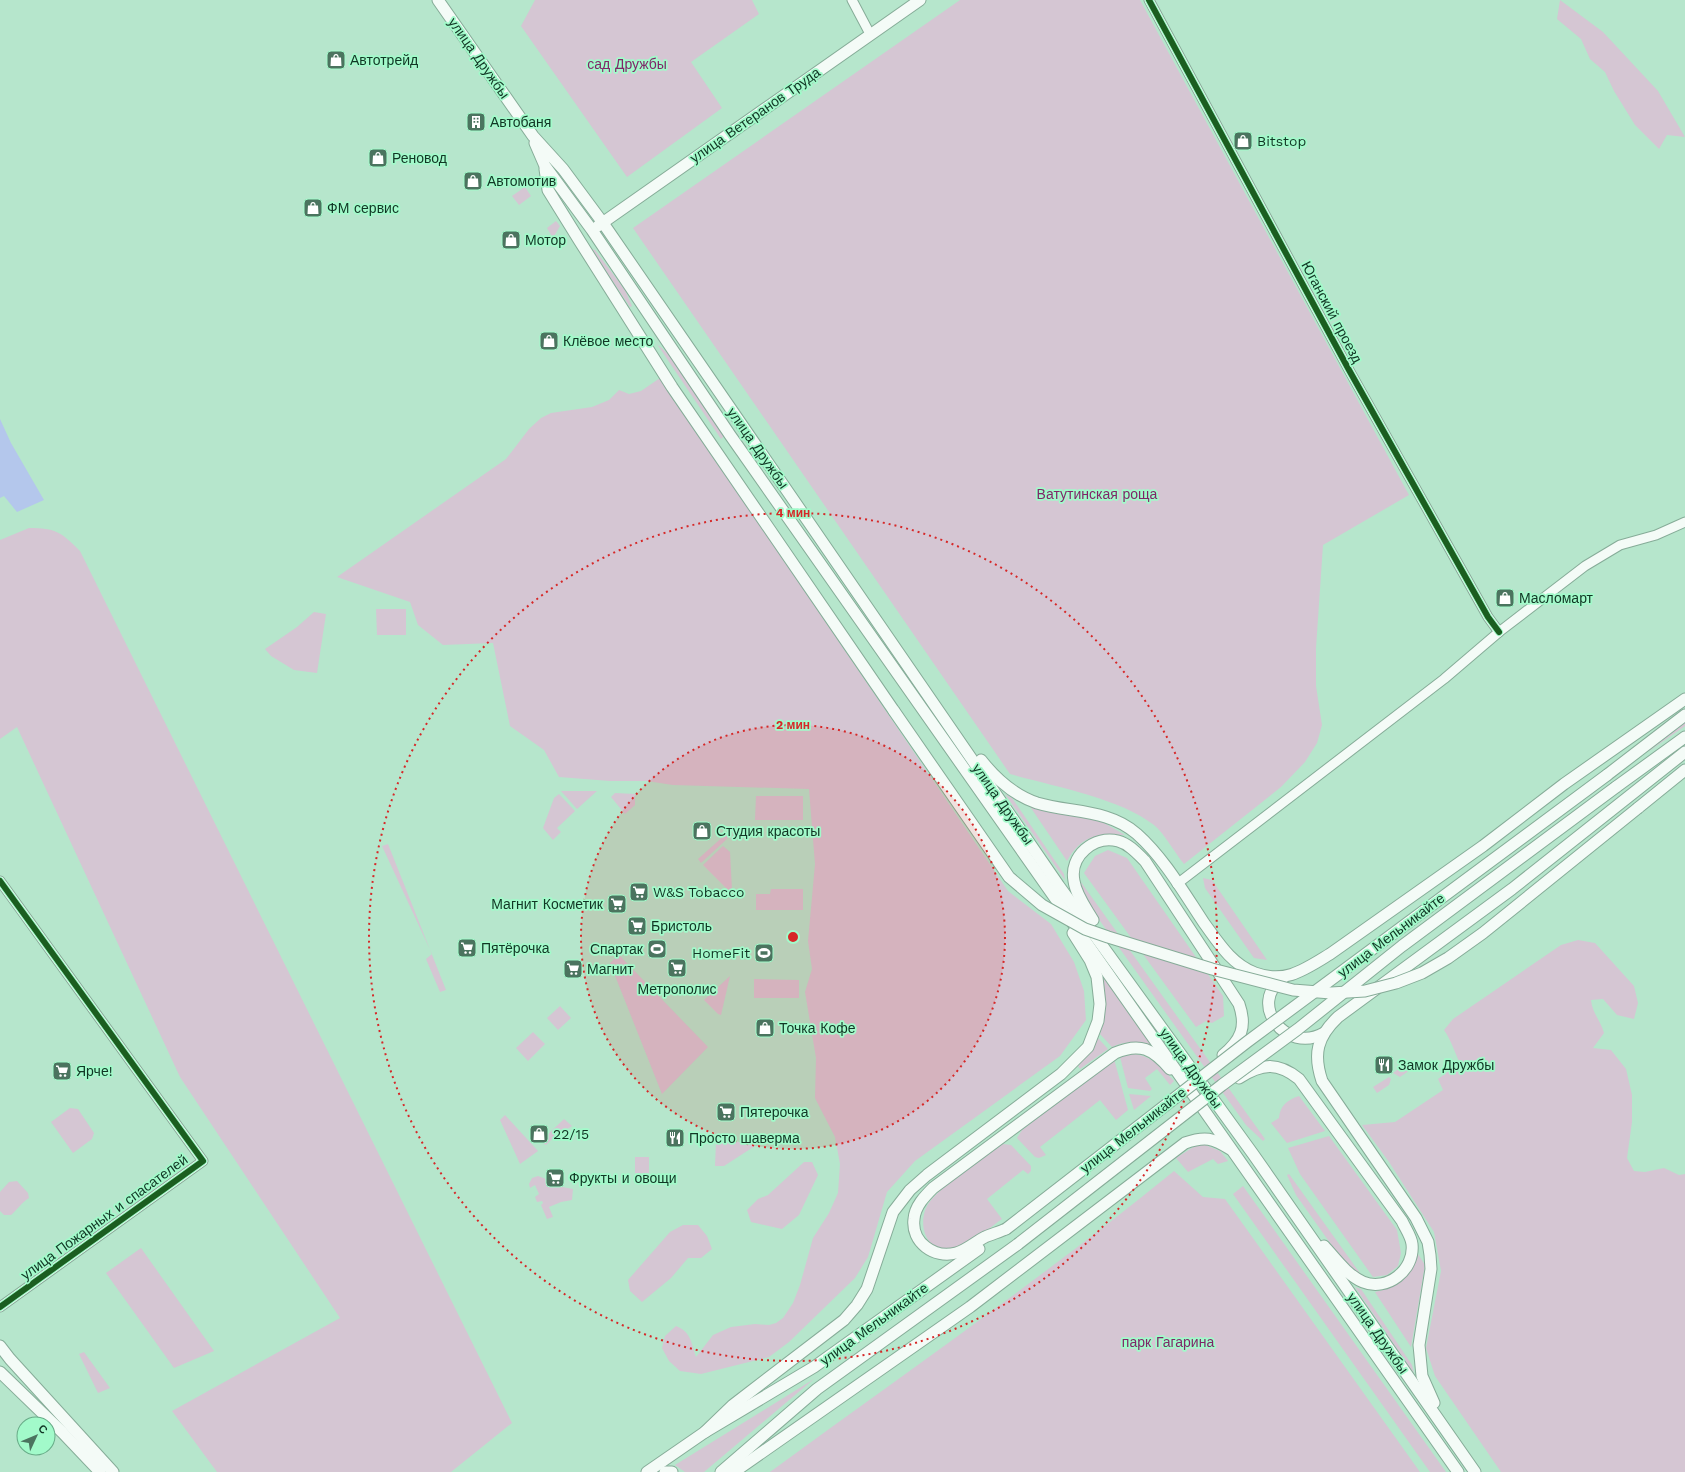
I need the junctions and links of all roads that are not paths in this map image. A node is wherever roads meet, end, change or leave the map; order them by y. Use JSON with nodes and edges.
{"nodes":[{"id":1,"x":438,"y":0,"type":"edge"},
{"id":2,"x":852,"y":0,"type":"edge"},
{"id":3,"x":920,"y":0,"type":"edge"},
{"id":4,"x":1149,"y":0,"type":"edge"},
{"id":5,"x":870,"y":34,"type":"junction"},
{"id":6,"x":532,"y":136,"type":"junction"},
{"id":7,"x":545,"y":166,"type":"junction"},
{"id":8,"x":603,"y":223,"type":"junction"},
{"id":9,"x":592,"y":230,"type":"junction"},
{"id":10,"x":578,"y":240,"type":"junction"},
{"id":11,"x":1685,"y":522,"type":"edge"},
{"id":12,"x":1499,"y":632,"type":"junction"},
{"id":13,"x":1685,"y":699,"type":"edge"},
{"id":14,"x":1685,"y":715,"type":"edge"},
{"id":15,"x":945,"y":719,"type":"junction"},
{"id":16,"x":1685,"y":737,"type":"edge"},
{"id":17,"x":1685,"y":752,"type":"edge"},
{"id":18,"x":1685,"y":770,"type":"edge"},
{"id":19,"x":0,"y":881,"type":"edge"},
{"id":20,"x":1177,"y":884,"type":"junction"},
{"id":21,"x":1052,"y":891,"type":"junction"},
{"id":22,"x":1116,"y":963,"type":"junction"},
{"id":23,"x":1286,"y":977,"type":"junction"},
{"id":24,"x":1324,"y":1033,"type":"junction"},
{"id":25,"x":1210,"y":1071,"type":"junction"},
{"id":26,"x":1222,"y":1085,"type":"junction"},
{"id":27,"x":1193,"y":1092,"type":"junction"},
{"id":28,"x":1233,"y":1151,"type":"junction"},
{"id":29,"x":1303,"y":1225,"type":"junction"},
{"id":30,"x":1006,"y":1230,"type":"junction"},
{"id":31,"x":0,"y":1307,"type":"edge"},
{"id":32,"x":0,"y":1346,"type":"edge"},
{"id":33,"x":0,"y":1372,"type":"edge"},
{"id":34,"x":705,"y":1432,"type":"junction"},
{"id":35,"x":1467,"y":1461,"type":"junction"},
{"id":36,"x":100,"y":1472,"type":"edge"},
{"id":37,"x":113,"y":1472,"type":"edge"},
{"id":38,"x":647,"y":1472,"type":"edge"},
{"id":39,"x":665,"y":1472,"type":"edge"},
{"id":40,"x":672,"y":1472,"type":"edge"},
{"id":41,"x":721,"y":1472,"type":"edge"},
{"id":42,"x":734,"y":1472,"type":"edge"},
{"id":43,"x":1458,"y":1472,"type":"edge"},
{"id":44,"x":1475,"y":1472,"type":"edge"}],
"edges":[{"from":1,"to":6,"type":"main road","name":"улица Дружбы"},
{"from":2,"to":5,"type":"street"},
{"from":3,"to":5,"type":"main road","name":"улица Ветеранов Труда"},
{"from":4,"to":12,"type":"street","name":"Юганский проезд"},
{"from":5,"to":8,"type":"main road","name":"улица Ветеранов Труда"},
{"from":6,"to":7,"type":"main road","name":"улица Дружбы"},
{"from":6,"to":8,"type":"main road","name":"улица Дружбы"},
{"from":7,"to":9,"type":"main road","name":"улица Дружбы"},
{"from":7,"to":10,"type":"main road"},
{"from":8,"to":9,"type":"main road","name":"улица Ветеранов Труда"},
{"from":8,"to":15,"type":"main road","name":"улица Дружбы"},
{"from":9,"to":10,"type":"main road","name":"улица Ветеранов Труда"},
{"from":9,"to":21,"type":"main road","name":"улица Дружбы"},
{"from":10,"to":18,"type":"main road","bridge":true},
{"from":11,"to":12,"type":"street"},
{"from":12,"to":20,"type":"street"},
{"from":13,"to":23,"type":"main road"},
{"from":14,"to":25,"type":"main road","name":"улица Мельникайте","bridge":true},
{"from":15,"to":20,"type":"main road"},
{"from":15,"to":22,"type":"main road","name":"улица Дружбы"},
{"from":16,"to":26,"type":"main road","name":"улица Мельникайте","bridge":true},
{"from":17,"to":24,"type":"main road"},
{"from":19,"to":31,"type":"street","name":"улица Пожарных и спасателей"},
{"from":20,"to":23,"type":"main road"},
{"from":21,"to":27,"type":"main road","name":"улица Дружбы"},
{"from":21,"to":34,"type":"main road"},
{"from":22,"to":25,"type":"main road","bridge":true},
{"from":22,"to":29,"type":"main road","name":"улица Дружбы"},
{"from":23,"to":24,"type":"main road"},
{"from":24,"to":35,"type":"main road"},
{"from":25,"to":30,"type":"main road","name":"улица Мельникайте","bridge":true},
{"from":26,"to":29,"type":"main road","bridge":true},
{"from":26,"to":41,"type":"main road","name":"улица Мельникайте","bridge":true},
{"from":27,"to":28,"type":"main road","name":"улица Дружбы"},
{"from":27,"to":30,"type":"main road"},
{"from":28,"to":42,"type":"main road"},
{"from":28,"to":43,"type":"main road","name":"улица Дружбы"},
{"from":29,"to":35,"type":"main road","name":"улица Дружбы"},
{"from":30,"to":34,"type":"main road","name":"улица Мельникайте"},
{"from":32,"to":37,"type":"main road"},
{"from":33,"to":36,"type":"main road"},
{"from":34,"to":38,"type":"main road","name":"улица Мельникайте"},
{"from":35,"to":44,"type":"main road","name":"улица Дружбы"},
{"from":39,"to":40,"type":"main road"}]}
